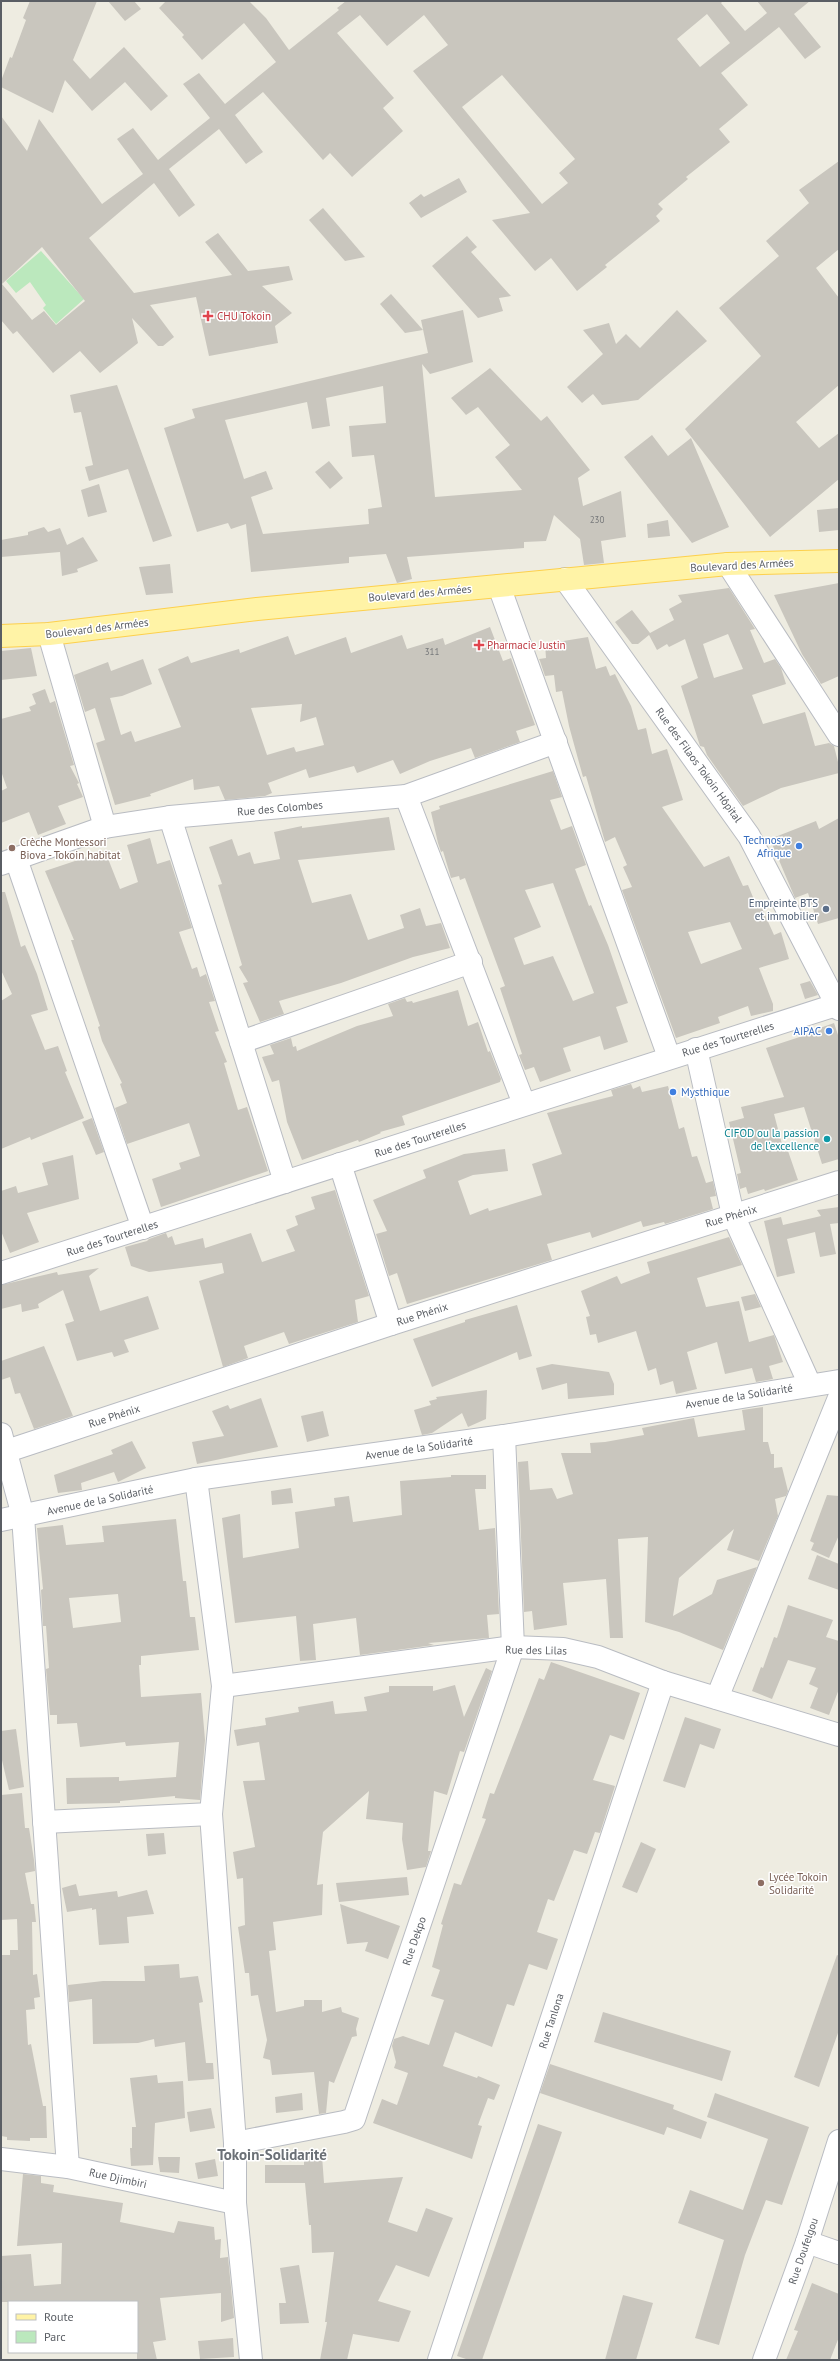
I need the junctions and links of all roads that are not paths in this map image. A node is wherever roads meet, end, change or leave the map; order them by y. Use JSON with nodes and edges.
{"nodes":[{"id":1,"x":839,"y":561,"type":"edge"},
{"id":2,"x":728,"y":564,"type":"junction"},
{"id":3,"x":565,"y":579,"type":"junction"},
{"id":4,"x":499,"y":586,"type":"junction"},
{"id":5,"x":49,"y":634,"type":"junction"},
{"id":6,"x":1,"y":636,"type":"edge"},
{"id":7,"x":839,"y":735,"type":"edge"},
{"id":8,"x":556,"y":742,"type":"junction"},
{"id":9,"x":406,"y":796,"type":"junction"},
{"id":10,"x":170,"y":817,"type":"junction"},
{"id":11,"x":105,"y":827,"type":"junction"},
{"id":12,"x":8,"y":861,"type":"edge"},
{"id":13,"x":471,"y":962,"type":"junction"},
{"id":14,"x":838,"y":1006,"type":"edge"},
{"id":15,"x":241,"y":1042,"type":"junction"},
{"id":16,"x":696,"y":1049,"type":"junction"},
{"id":17,"x":669,"y":1057,"type":"junction"},
{"id":18,"x":524,"y":1104,"type":"junction"},
{"id":19,"x":340,"y":1164,"type":"junction"},
{"id":20,"x":285,"y":1182,"type":"junction"},
{"id":21,"x":839,"y":1182,"type":"edge"},
{"id":22,"x":733,"y":1215,"type":"junction"},
{"id":23,"x":143,"y":1228,"type":"junction"},
{"id":24,"x":1,"y":1273,"type":"edge"},
{"id":25,"x":391,"y":1324,"type":"junction"},
{"id":26,"x":839,"y":1381,"type":"edge"},
{"id":27,"x":810,"y":1385,"type":"junction"},
{"id":28,"x":839,"y":1398,"type":"edge"},
{"id":29,"x":504,"y":1436,"type":"junction"},
{"id":30,"x":4,"y":1443,"type":"edge"},
{"id":31,"x":196,"y":1479,"type":"junction"},
{"id":32,"x":23,"y":1516,"type":"junction"},
{"id":33,"x":1,"y":1520,"type":"edge"},
{"id":34,"x":513,"y":1647,"type":"junction"},
{"id":35,"x":663,"y":1682,"type":"junction"},
{"id":36,"x":223,"y":1686,"type":"junction"},
{"id":37,"x":717,"y":1698,"type":"junction"},
{"id":38,"x":839,"y":1735,"type":"edge"},
{"id":39,"x":210,"y":1814,"type":"junction"},
{"id":40,"x":44,"y":1822,"type":"junction"},
{"id":41,"x":839,"y":2141,"type":"edge"},
{"id":42,"x":235,"y":2143,"type":"junction"},
{"id":43,"x":1,"y":2158,"type":"edge"},
{"id":44,"x":68,"y":2167,"type":"junction"},
{"id":45,"x":235,"y":2203,"type":"junction"},
{"id":46,"x":807,"y":2242,"type":"junction"},
{"id":47,"x":839,"y":2253,"type":"edge"},
{"id":48,"x":251,"y":2360,"type":"edge"},
{"id":49,"x":439,"y":2360,"type":"edge"},
{"id":50,"x":764,"y":2360,"type":"edge"}],
"edges":[{"from":1,"to":2,"type":"main road","name":"Boulevard des Armées"},
{"from":2,"to":3,"type":"main road","name":"Boulevard des Armées"},
{"from":2,"to":7,"type":"street"},
{"from":3,"to":4,"type":"main road","name":"Boulevard des Armées"},
{"from":3,"to":14,"type":"street","name":"Rue des Filaos Tokoin Hôpital"},
{"from":4,"to":5,"type":"main road","name":"Boulevard des Armées"},
{"from":4,"to":8,"type":"street"},
{"from":5,"to":6,"type":"main road","name":"Boulevard des Armées"},
{"from":5,"to":11,"type":"street"},
{"from":8,"to":9,"type":"street","name":"Rue des Colombes"},
{"from":8,"to":17,"type":"street"},
{"from":9,"to":10,"type":"street","name":"Rue des Colombes"},
{"from":9,"to":13,"type":"street"},
{"from":10,"to":11,"type":"street","name":"Rue des Colombes"},
{"from":10,"to":15,"type":"street"},
{"from":11,"to":12,"type":"street","name":"Rue des Colombes"},
{"from":12,"to":23,"type":"street"},
{"from":13,"to":15,"type":"street"},
{"from":13,"to":18,"type":"street"},
{"from":14,"to":16,"type":"street","name":"Rue des Tourterelles"},
{"from":15,"to":20,"type":"street"},
{"from":16,"to":17,"type":"street","name":"Rue des Tourterelles"},
{"from":16,"to":22,"type":"street"},
{"from":17,"to":18,"type":"street","name":"Rue des Tourterelles"},
{"from":18,"to":19,"type":"street","name":"Rue des Tourterelles"},
{"from":19,"to":20,"type":"street","name":"Rue des Tourterelles"},
{"from":19,"to":25,"type":"street"},
{"from":20,"to":23,"type":"street","name":"Rue des Tourterelles"},
{"from":21,"to":22,"type":"street","name":"Rue Phénix"},
{"from":22,"to":25,"type":"street","name":"Rue Phénix"},
{"from":22,"to":27,"type":"street"},
{"from":23,"to":24,"type":"street","name":"Rue des Tourterelles"},
{"from":25,"to":30,"type":"street","name":"Rue Phénix"},
{"from":26,"to":27,"type":"street","name":"Avenue de la Solidarité"},
{"from":27,"to":29,"type":"street","name":"Avenue de la Solidarité"},
{"from":28,"to":37,"type":"street"},
{"from":29,"to":31,"type":"street","name":"Avenue de la Solidarité"},
{"from":29,"to":34,"type":"street"},
{"from":30,"to":32,"type":"street"},
{"from":31,"to":32,"type":"street","name":"Avenue de la Solidarité"},
{"from":31,"to":36,"type":"street"},
{"from":32,"to":33,"type":"street","name":"Avenue de la Solidarité"},
{"from":32,"to":40,"type":"street"},
{"from":34,"to":35,"type":"street","name":"Rue des Lilas"},
{"from":34,"to":36,"type":"street","name":"Rue des Lilas"},
{"from":34,"to":42,"type":"street","name":"Rue Dekpo"},
{"from":35,"to":37,"type":"street","name":"Rue des Lilas"},
{"from":35,"to":49,"type":"street","name":"Rue Tanlona"},
{"from":36,"to":39,"type":"street"},
{"from":37,"to":38,"type":"street","name":"Rue des Lilas"},
{"from":39,"to":40,"type":"street"},
{"from":39,"to":42,"type":"street"},
{"from":40,"to":44,"type":"street"},
{"from":41,"to":46,"type":"street","name":"Rue Doufelgou"},
{"from":42,"to":45,"type":"street"},
{"from":43,"to":44,"type":"street","name":"Rue Djimbiri"},
{"from":44,"to":45,"type":"street","name":"Rue Djimbiri"},
{"from":45,"to":48,"type":"street"},
{"from":46,"to":47,"type":"street"},
{"from":46,"to":50,"type":"street","name":"Rue Doufelgou"}]}
